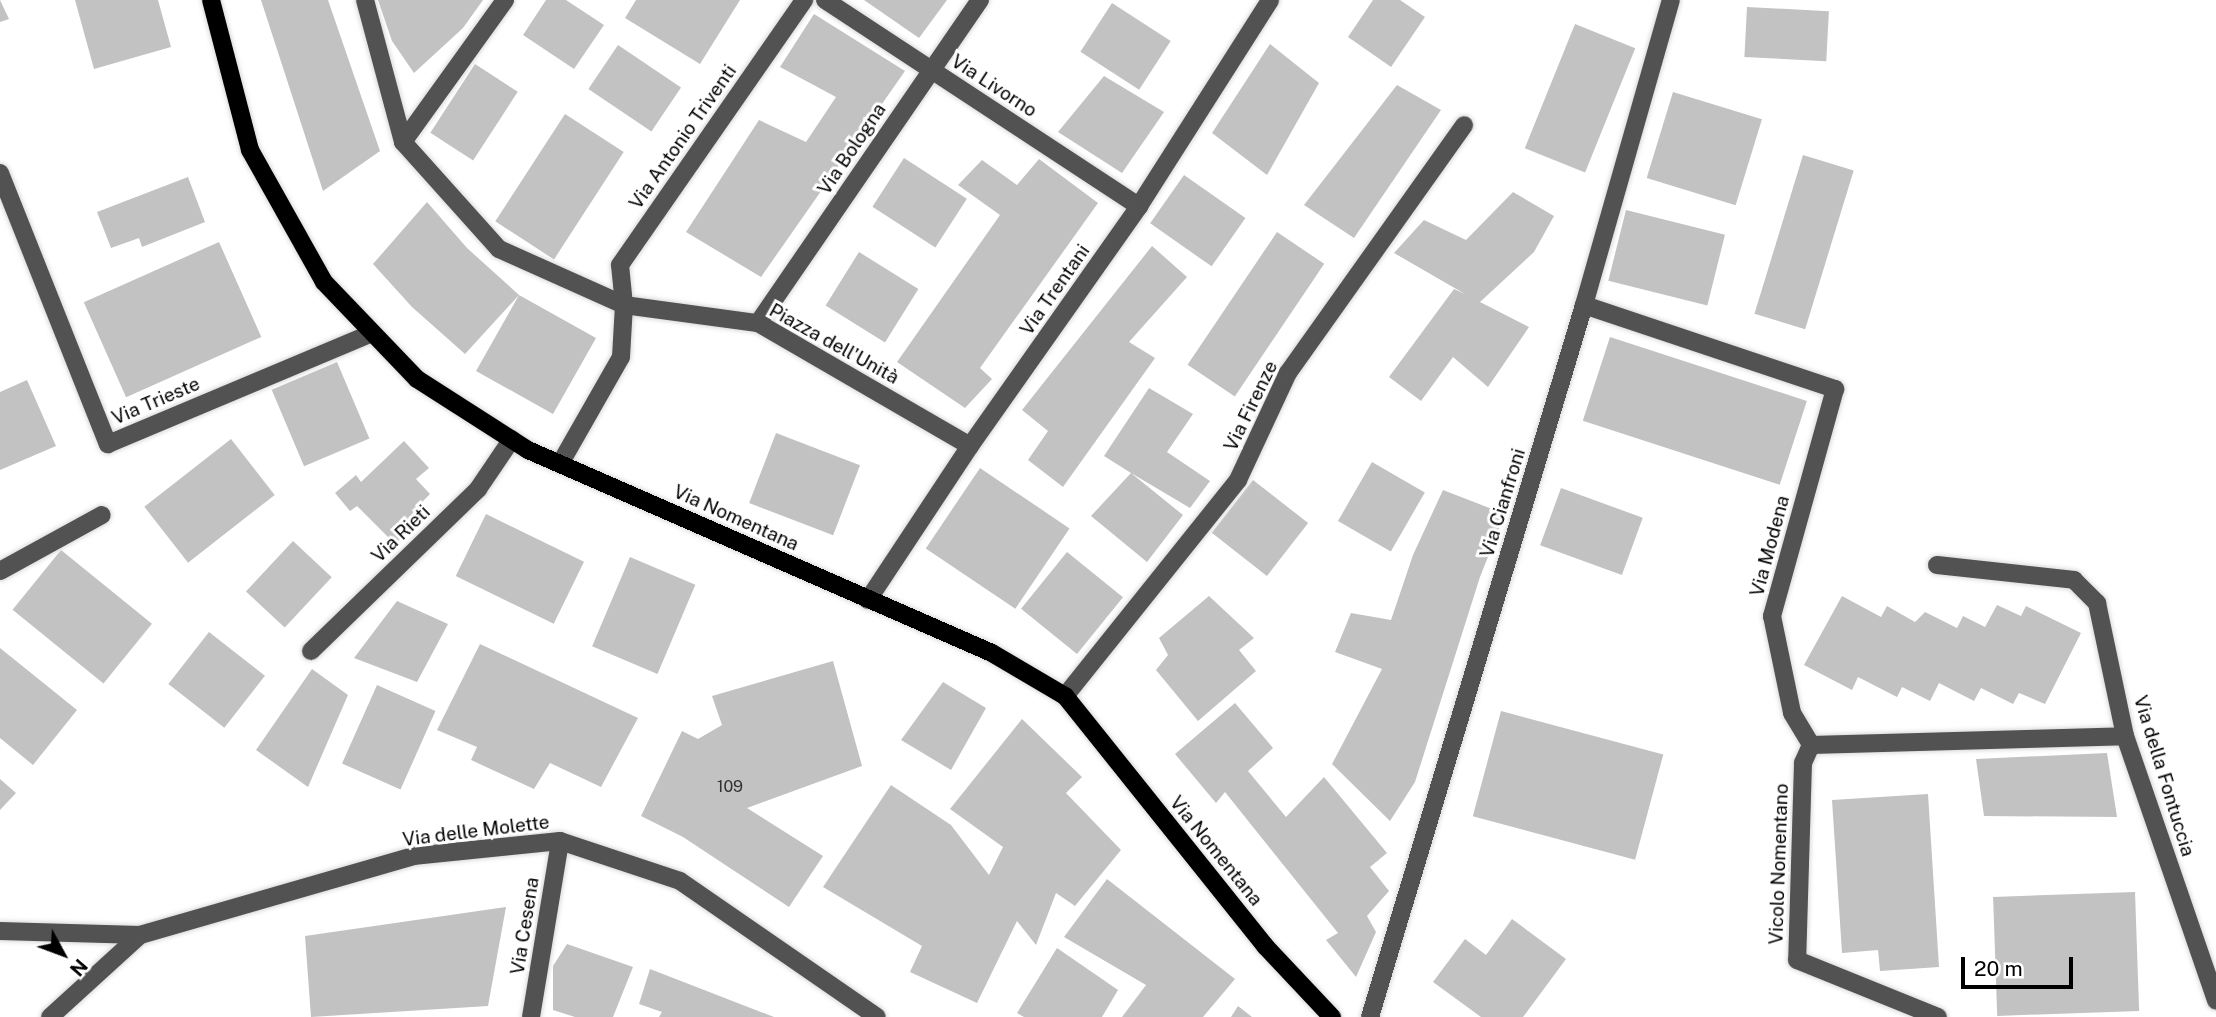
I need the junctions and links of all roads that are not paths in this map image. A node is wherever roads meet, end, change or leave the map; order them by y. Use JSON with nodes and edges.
{"nodes":[{"id":1,"x":211,"y":0,"type":"edge"},
{"id":2,"x":365,"y":0,"type":"edge"},
{"id":3,"x":505,"y":0,"type":"edge"},
{"id":4,"x":804,"y":0,"type":"edge"},
{"id":5,"x":825,"y":0,"type":"edge"},
{"id":6,"x":980,"y":0,"type":"edge"},
{"id":7,"x":1270,"y":0,"type":"edge"},
{"id":8,"x":1671,"y":0,"type":"edge"},
{"id":9,"x":932,"y":70,"type":"junction"},
{"id":10,"x":1464,"y":125,"type":"dead end"},
{"id":11,"x":403,"y":142,"type":"junction"},
{"id":12,"x":0,"y":173,"type":"edge"},
{"id":13,"x":1139,"y":206,"type":"junction"},
{"id":14,"x":624,"y":305,"type":"junction"},
{"id":15,"x":1584,"y":305,"type":"junction"},
{"id":16,"x":758,"y":323,"type":"junction"},
{"id":17,"x":372,"y":333,"type":"junction"},
{"id":18,"x":512,"y":439,"type":"junction"},
{"id":19,"x":970,"y":446,"type":"junction"},
{"id":20,"x":560,"y":464,"type":"junction"},
{"id":21,"x":102,"y":514,"type":"dead end"},
{"id":22,"x":1937,"y":565,"type":"dead end"},
{"id":23,"x":0,"y":571,"type":"edge"},
{"id":24,"x":868,"y":600,"type":"junction"},
{"id":25,"x":312,"y":650,"type":"dead end"},
{"id":26,"x":1065,"y":696,"type":"junction"},
{"id":27,"x":2125,"y":736,"type":"junction"},
{"id":28,"x":1811,"y":745,"type":"junction"},
{"id":29,"x":560,"y":841,"type":"junction"},
{"id":30,"x":0,"y":931,"type":"edge"},
{"id":31,"x":140,"y":935,"type":"junction"},
{"id":32,"x":2216,"y":1001,"type":"edge"},
{"id":33,"x":51,"y":1017,"type":"edge"},
{"id":34,"x":531,"y":1017,"type":"edge"},
{"id":35,"x":877,"y":1017,"type":"edge"},
{"id":36,"x":1332,"y":1017,"type":"edge"},
{"id":37,"x":1370,"y":1017,"type":"edge"},
{"id":38,"x":1938,"y":1017,"type":"edge"}],
"edges":[{"from":1,"to":17,"type":"main road","name":"Via Nomentana"},
{"from":2,"to":11,"type":"street"},
{"from":3,"to":11,"type":"street"},
{"from":4,"to":14,"type":"street","name":"Via Antonio Triventi"},
{"from":5,"to":9,"type":"street","name":"Via Livorno"},
{"from":6,"to":9,"type":"street","name":"Via Bologna"},
{"from":7,"to":13,"type":"street","name":"Via Trentani"},
{"from":8,"to":15,"type":"street","name":"Via Cianfroni"},
{"from":9,"to":13,"type":"street","name":"Via Livorno"},
{"from":9,"to":16,"type":"street","name":"Via Bologna"},
{"from":10,"to":26,"type":"street","name":"Via Firenze"},
{"from":11,"to":14,"type":"street","name":"Piazza dell'Unità"},
{"from":12,"to":17,"type":"street","name":"Via Trieste"},
{"from":13,"to":19,"type":"street","name":"Via Trentani"},
{"from":14,"to":16,"type":"street","name":"Piazza dell'Unità"},
{"from":14,"to":20,"type":"street","name":"Via Antonio Triventi"},
{"from":15,"to":28,"type":"street","name":"Via Modena"},
{"from":15,"to":37,"type":"street","name":"Via Cianfroni"},
{"from":16,"to":19,"type":"street","name":"Piazza dell'Unità"},
{"from":17,"to":18,"type":"main road","name":"Via Nomentana"},
{"from":18,"to":20,"type":"main road","name":"Via Nomentana"},
{"from":18,"to":25,"type":"street","name":"Via Rieti"},
{"from":19,"to":24,"type":"street","name":"Via Trentani"},
{"from":20,"to":24,"type":"main road","name":"Via Nomentana"},
{"from":21,"to":23,"type":"street"},
{"from":22,"to":27,"type":"street","name":"Via della Fontuccia"},
{"from":24,"to":26,"type":"main road","name":"Via Nomentana"},
{"from":26,"to":36,"type":"main road","name":"Via Nomentana"},
{"from":27,"to":28,"type":"street"},
{"from":27,"to":32,"type":"street","name":"Via della Fontuccia"},
{"from":28,"to":38,"type":"street","name":"Vicolo Nomentano"},
{"from":29,"to":31,"type":"street","name":"Via delle Molette"},
{"from":29,"to":34,"type":"street","name":"Via Cesena"},
{"from":29,"to":35,"type":"street","name":"Via delle Molette"},
{"from":30,"to":31,"type":"street","name":"Via delle Molette"},
{"from":31,"to":33,"type":"street"}]}
